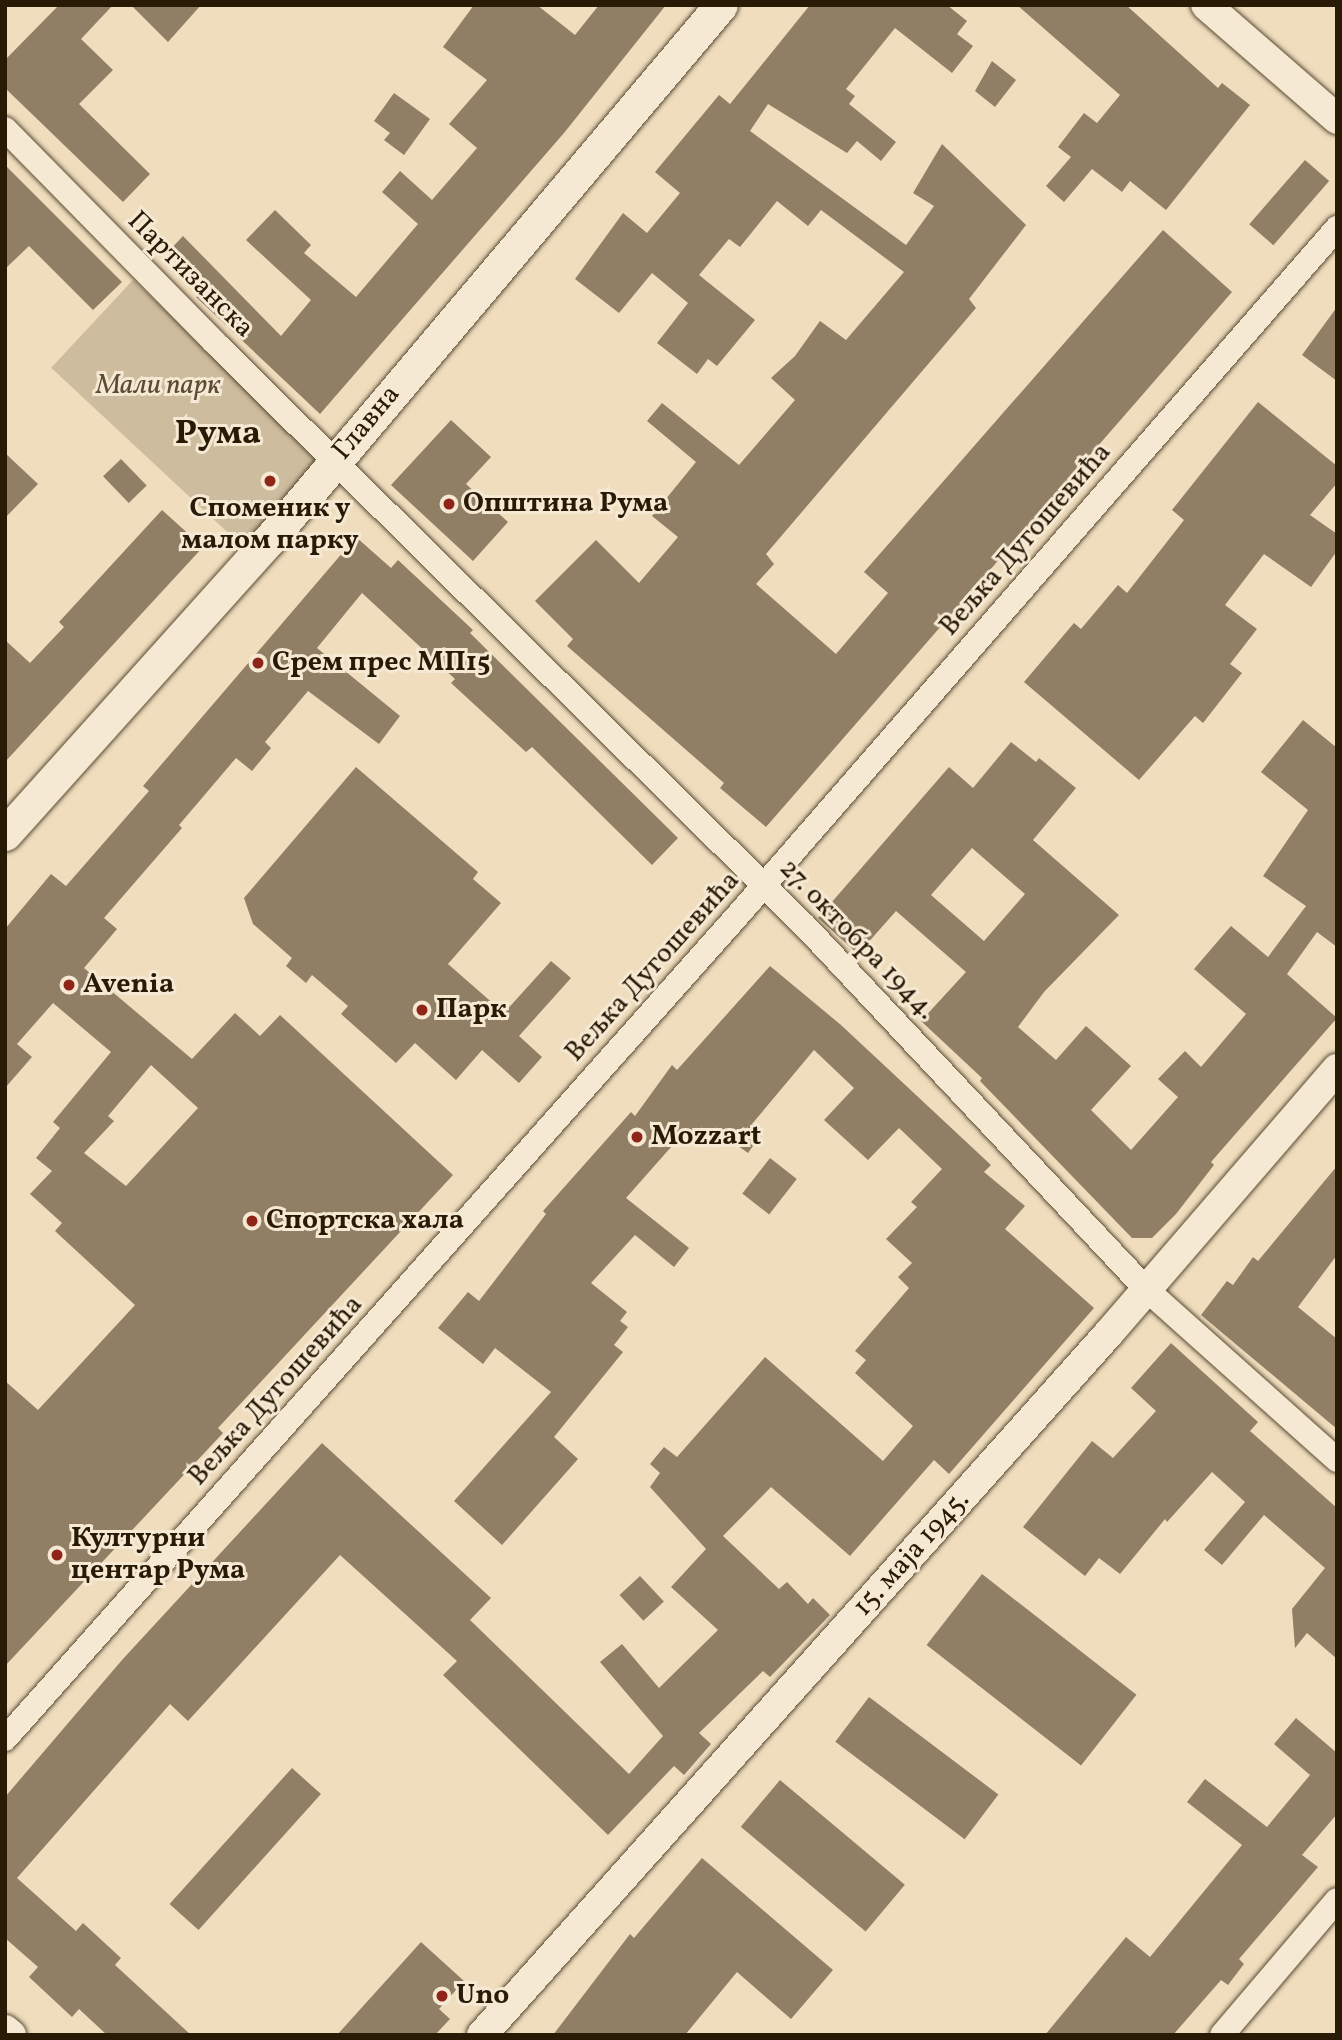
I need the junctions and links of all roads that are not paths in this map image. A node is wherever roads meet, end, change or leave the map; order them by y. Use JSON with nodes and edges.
{"nodes":[{"id":1,"x":721,"y":5,"type":"edge"},
{"id":2,"x":1206,"y":5,"type":"edge"},
{"id":3,"x":1337,"y":119,"type":"edge"},
{"id":4,"x":5,"y":130,"type":"edge"},
{"id":5,"x":1337,"y":228,"type":"edge"},
{"id":6,"x":334,"y":461,"type":"junction"},
{"id":7,"x":5,"y":834,"type":"edge"},
{"id":8,"x":765,"y":886,"type":"junction"},
{"id":9,"x":1337,"y":1069,"type":"edge"},
{"id":10,"x":1147,"y":1290,"type":"junction"},
{"id":11,"x":1337,"y":1460,"type":"edge"},
{"id":12,"x":5,"y":1738,"type":"edge"},
{"id":13,"x":1337,"y":1900,"type":"edge"},
{"id":14,"x":5,"y":2030,"type":"edge"},
{"id":15,"x":11,"y":2035,"type":"edge"},
{"id":16,"x":482,"y":2035,"type":"edge"},
{"id":17,"x":1222,"y":2035,"type":"edge"}],
"edges":[{"from":1,"to":6,"type":"main road","name":"Главна"},
{"from":2,"to":3,"type":"street"},
{"from":4,"to":6,"type":"street","name":"Партизанска"},
{"from":5,"to":8,"type":"street","name":"Вељка Дугошевића"},
{"from":6,"to":7,"type":"main road","name":"Главна"},
{"from":6,"to":8,"type":"street","name":"27. октобра 1944."},
{"from":8,"to":10,"type":"street","name":"27. октобра 1944."},
{"from":8,"to":12,"type":"street","name":"Вељка Дугошевића"},
{"from":9,"to":10,"type":"street","name":"15. маја 1945."},
{"from":10,"to":11,"type":"street","name":"27. октобра 1944."},
{"from":10,"to":16,"type":"street","name":"15. маја 1945."},
{"from":13,"to":17,"type":"street"},
{"from":14,"to":15,"type":"street"}]}
